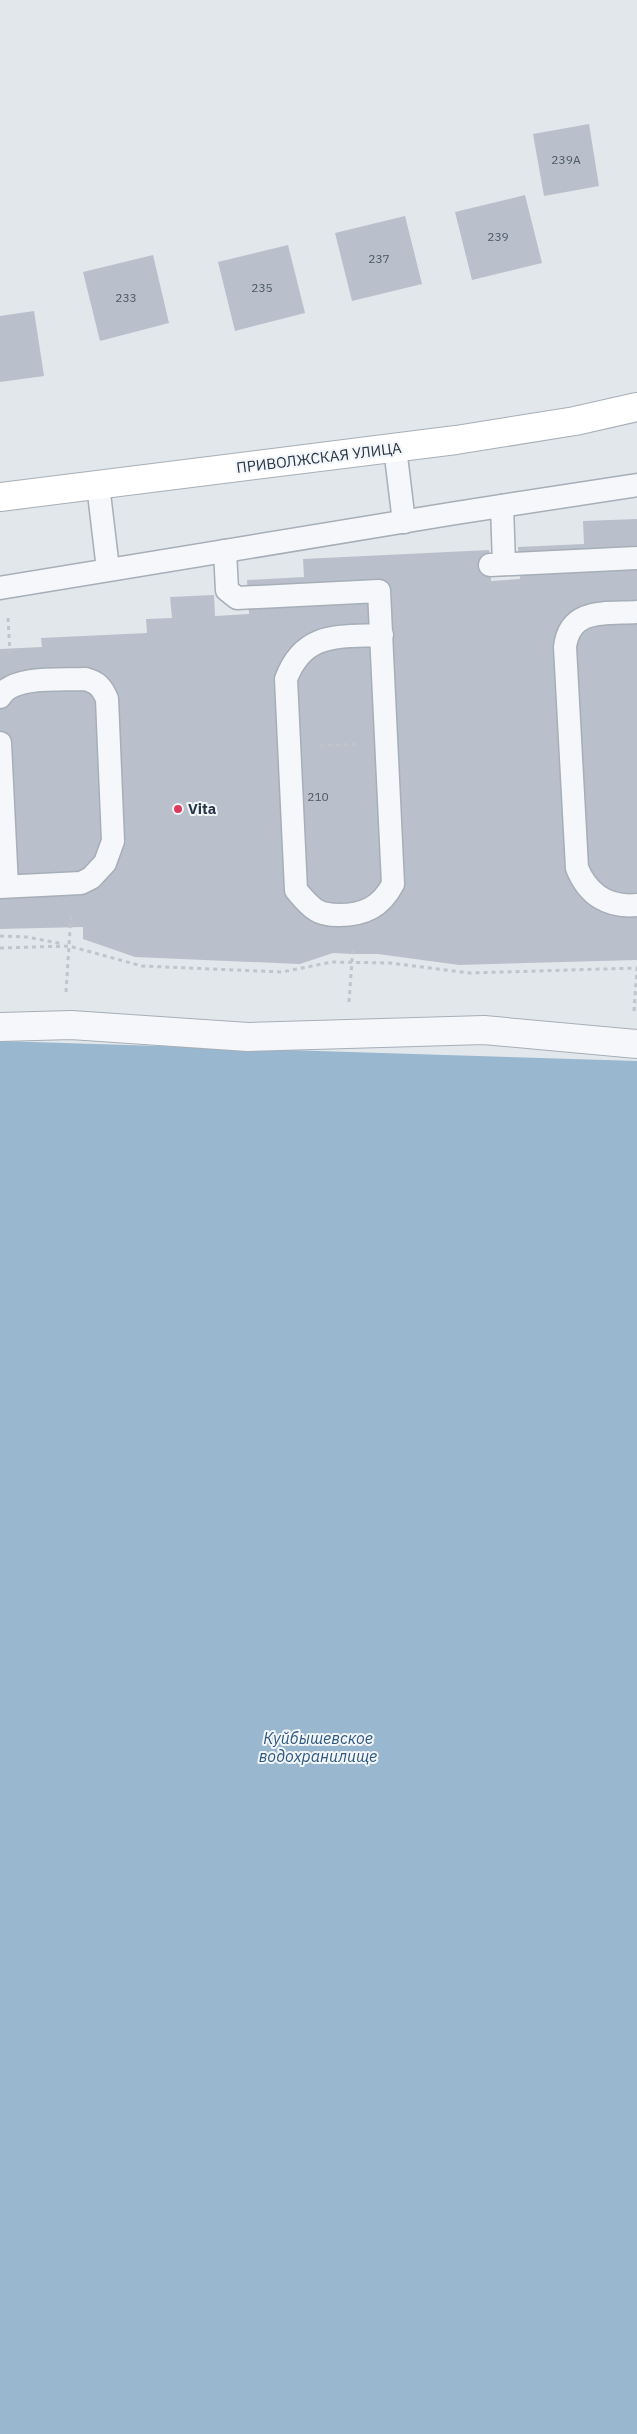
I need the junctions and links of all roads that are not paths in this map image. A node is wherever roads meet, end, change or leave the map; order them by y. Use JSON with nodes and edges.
{"nodes":[{"id":1,"x":637,"y":406,"type":"edge"},
{"id":2,"x":394,"y":448,"type":"junction"},
{"id":3,"x":98,"y":485,"type":"junction"},
{"id":4,"x":637,"y":485,"type":"edge"},
{"id":5,"x":0,"y":496,"type":"edge"},
{"id":6,"x":502,"y":506,"type":"junction"},
{"id":7,"x":404,"y":522,"type":"junction"},
{"id":8,"x":225,"y":550,"type":"junction"},
{"id":9,"x":637,"y":558,"type":"edge"},
{"id":10,"x":108,"y":569,"type":"junction"},
{"id":11,"x":0,"y":588,"type":"edge"},
{"id":12,"x":637,"y":612,"type":"edge"},
{"id":13,"x":382,"y":635,"type":"junction"},
{"id":14,"x":0,"y":697,"type":"edge"},
{"id":15,"x":0,"y":743,"type":"edge"},
{"id":16,"x":4,"y":887,"type":"edge"},
{"id":17,"x":637,"y":905,"type":"edge"},
{"id":18,"x":0,"y":1027,"type":"edge"},
{"id":19,"x":637,"y":1044,"type":"edge"}],
"edges":[{"from":1,"to":2,"type":"main road","name":"ПРИВОЛЖСКАЯ УЛИЦА"},
{"from":2,"to":3,"type":"main road","name":"ПРИВОЛЖСКАЯ УЛИЦА"},
{"from":2,"to":7,"type":"lane"},
{"from":3,"to":5,"type":"main road","name":"ПРИВОЛЖСКАЯ УЛИЦА"},
{"from":3,"to":10,"type":"lane"},
{"from":4,"to":6,"type":"lane"},
{"from":6,"to":7,"type":"lane"},
{"from":6,"to":9,"type":"lane"},
{"from":7,"to":8,"type":"lane"},
{"from":8,"to":10,"type":"lane"},
{"from":8,"to":13,"type":"lane"},
{"from":10,"to":11,"type":"lane"},
{"from":12,"to":17,"type":"lane"},
{"from":13,"to":13,"type":"lane"},
{"from":14,"to":16,"type":"lane"},
{"from":15,"to":16,"type":"lane"},
{"from":18,"to":19,"type":"street"}]}
